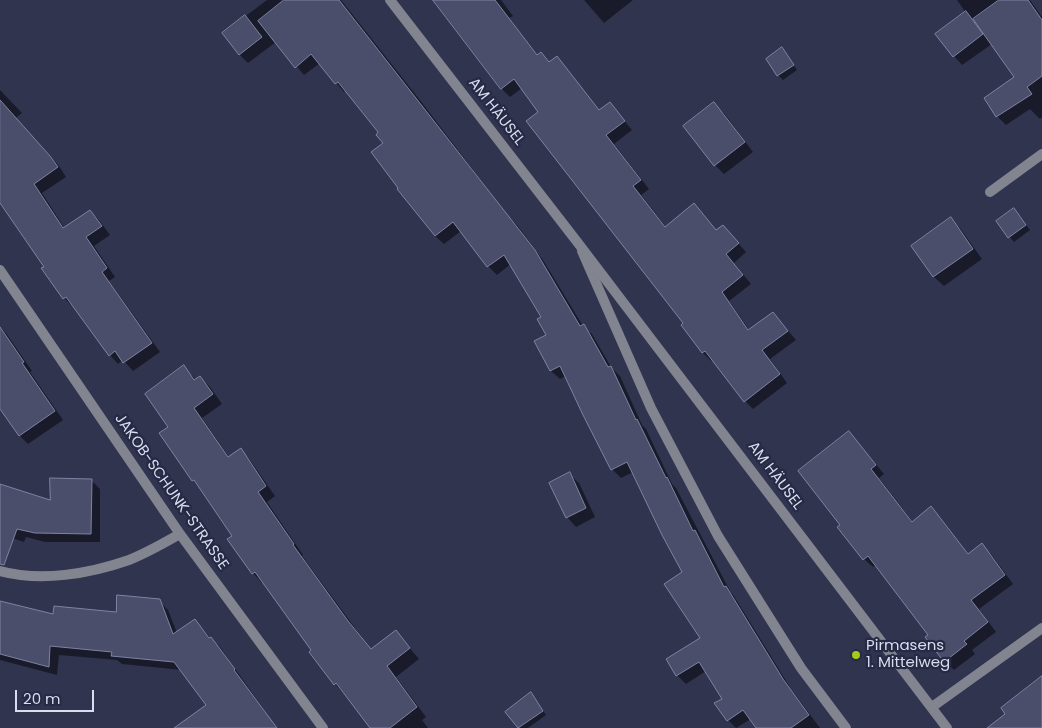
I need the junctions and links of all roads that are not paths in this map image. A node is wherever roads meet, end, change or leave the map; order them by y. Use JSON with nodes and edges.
{"nodes":[{"id":1,"x":390,"y":0,"type":"edge"},
{"id":2,"x":1042,"y":154,"type":"edge"},
{"id":3,"x":990,"y":192,"type":"dead end"},
{"id":4,"x":578,"y":243,"type":"junction"},
{"id":5,"x":0,"y":270,"type":"edge"},
{"id":6,"x":180,"y":534,"type":"junction"},
{"id":7,"x":0,"y":571,"type":"edge"},
{"id":8,"x":1042,"y":628,"type":"edge"},
{"id":9,"x":932,"y":707,"type":"junction"},
{"id":10,"x":323,"y":728,"type":"edge"},
{"id":11,"x":846,"y":728,"type":"edge"},
{"id":12,"x":947,"y":728,"type":"edge"}],
"edges":[{"from":1,"to":4,"type":"street","name":"AM HÄUSEL"},
{"from":2,"to":3,"type":"street"},
{"from":4,"to":9,"type":"street","name":"AM HÄUSEL"},
{"from":4,"to":11,"type":"street","name":"AM HÄUSEL"},
{"from":5,"to":6,"type":"street","name":"JAKOB-SCHUNK-STRASSE"},
{"from":6,"to":7,"type":"street"},
{"from":6,"to":10,"type":"street","name":"JAKOB-SCHUNK-STRASSE"},
{"from":8,"to":9,"type":"street"},
{"from":9,"to":12,"type":"street","name":"AM HÄUSEL"}]}
